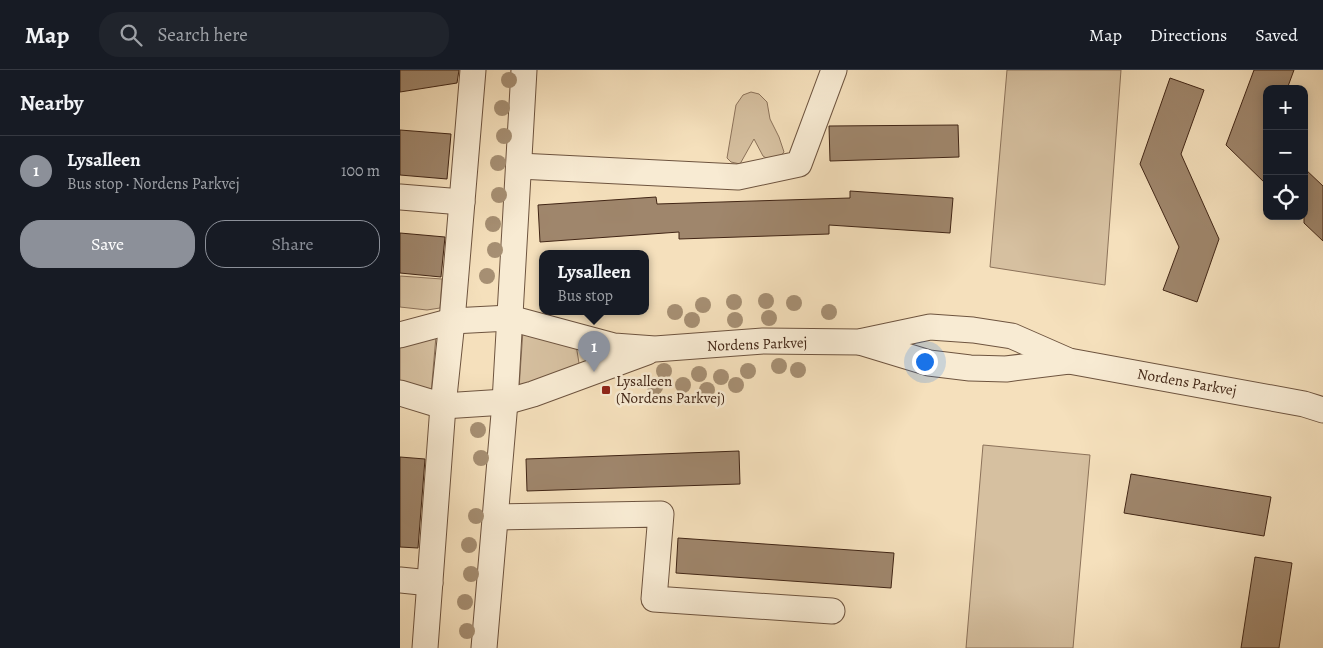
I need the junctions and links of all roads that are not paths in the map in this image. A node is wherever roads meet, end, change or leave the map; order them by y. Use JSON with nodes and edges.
{"nodes":[{"id":1,"x":473,"y":70,"type":"edge"},
{"id":2,"x":524,"y":70,"type":"edge"},
{"id":3,"x":834,"y":70,"type":"edge"},
{"id":4,"x":519,"y":166,"type":"junction"},
{"id":5,"x":400,"y":197,"type":"edge"},
{"id":6,"x":462,"y":202,"type":"junction"},
{"id":7,"x":510,"y":318,"type":"junction"},
{"id":8,"x":452,"y":321,"type":"junction"},
{"id":9,"x":400,"y":335,"type":"edge"},
{"id":10,"x":859,"y":342,"type":"junction"},
{"id":11,"x":655,"y":349,"type":"junction"},
{"id":12,"x":1069,"y":361,"type":"junction"},
{"id":13,"x":400,"y":393,"type":"edge"},
{"id":14,"x":505,"y":402,"type":"junction"},
{"id":15,"x":443,"y":406,"type":"junction"},
{"id":16,"x":1317,"y":406,"type":"edge"},
{"id":17,"x":495,"y":517,"type":"junction"},
{"id":18,"x":400,"y":580,"type":"edge"},
{"id":19,"x":430,"y":583,"type":"junction"},
{"id":20,"x":832,"y":611,"type":"dead end"},
{"id":21,"x":425,"y":648,"type":"edge"},
{"id":22,"x":484,"y":648,"type":"edge"}],
"edges":[{"from":1,"to":6,"type":"street"},
{"from":2,"to":4,"type":"street"},
{"from":3,"to":4,"type":"street"},
{"from":4,"to":7,"type":"street"},
{"from":5,"to":6,"type":"street"},
{"from":6,"to":8,"type":"street"},
{"from":7,"to":8,"type":"street","name":"Nordens Parkvej"},
{"from":7,"to":11,"type":"street","name":"Nordens Parkvej"},
{"from":7,"to":14,"type":"street"},
{"from":8,"to":9,"type":"street","name":"Nordens Parkvej"},
{"from":8,"to":15,"type":"street"},
{"from":10,"to":11,"type":"street","name":"Nordens Parkvej"},
{"from":10,"to":12,"type":"street","name":"Nordens Parkvej"},
{"from":10,"to":12,"type":"street","name":"Nordens Parkvej"},
{"from":11,"to":14,"type":"street","name":"Nordens Parkvej"},
{"from":12,"to":16,"type":"street","name":"Nordens Parkvej"},
{"from":13,"to":15,"type":"street","name":"Nordens Parkvej"},
{"from":14,"to":15,"type":"street","name":"Nordens Parkvej"},
{"from":14,"to":17,"type":"street"},
{"from":15,"to":19,"type":"street"},
{"from":17,"to":20,"type":"street"},
{"from":17,"to":22,"type":"street"},
{"from":18,"to":19,"type":"street"},
{"from":19,"to":21,"type":"street"}]}
